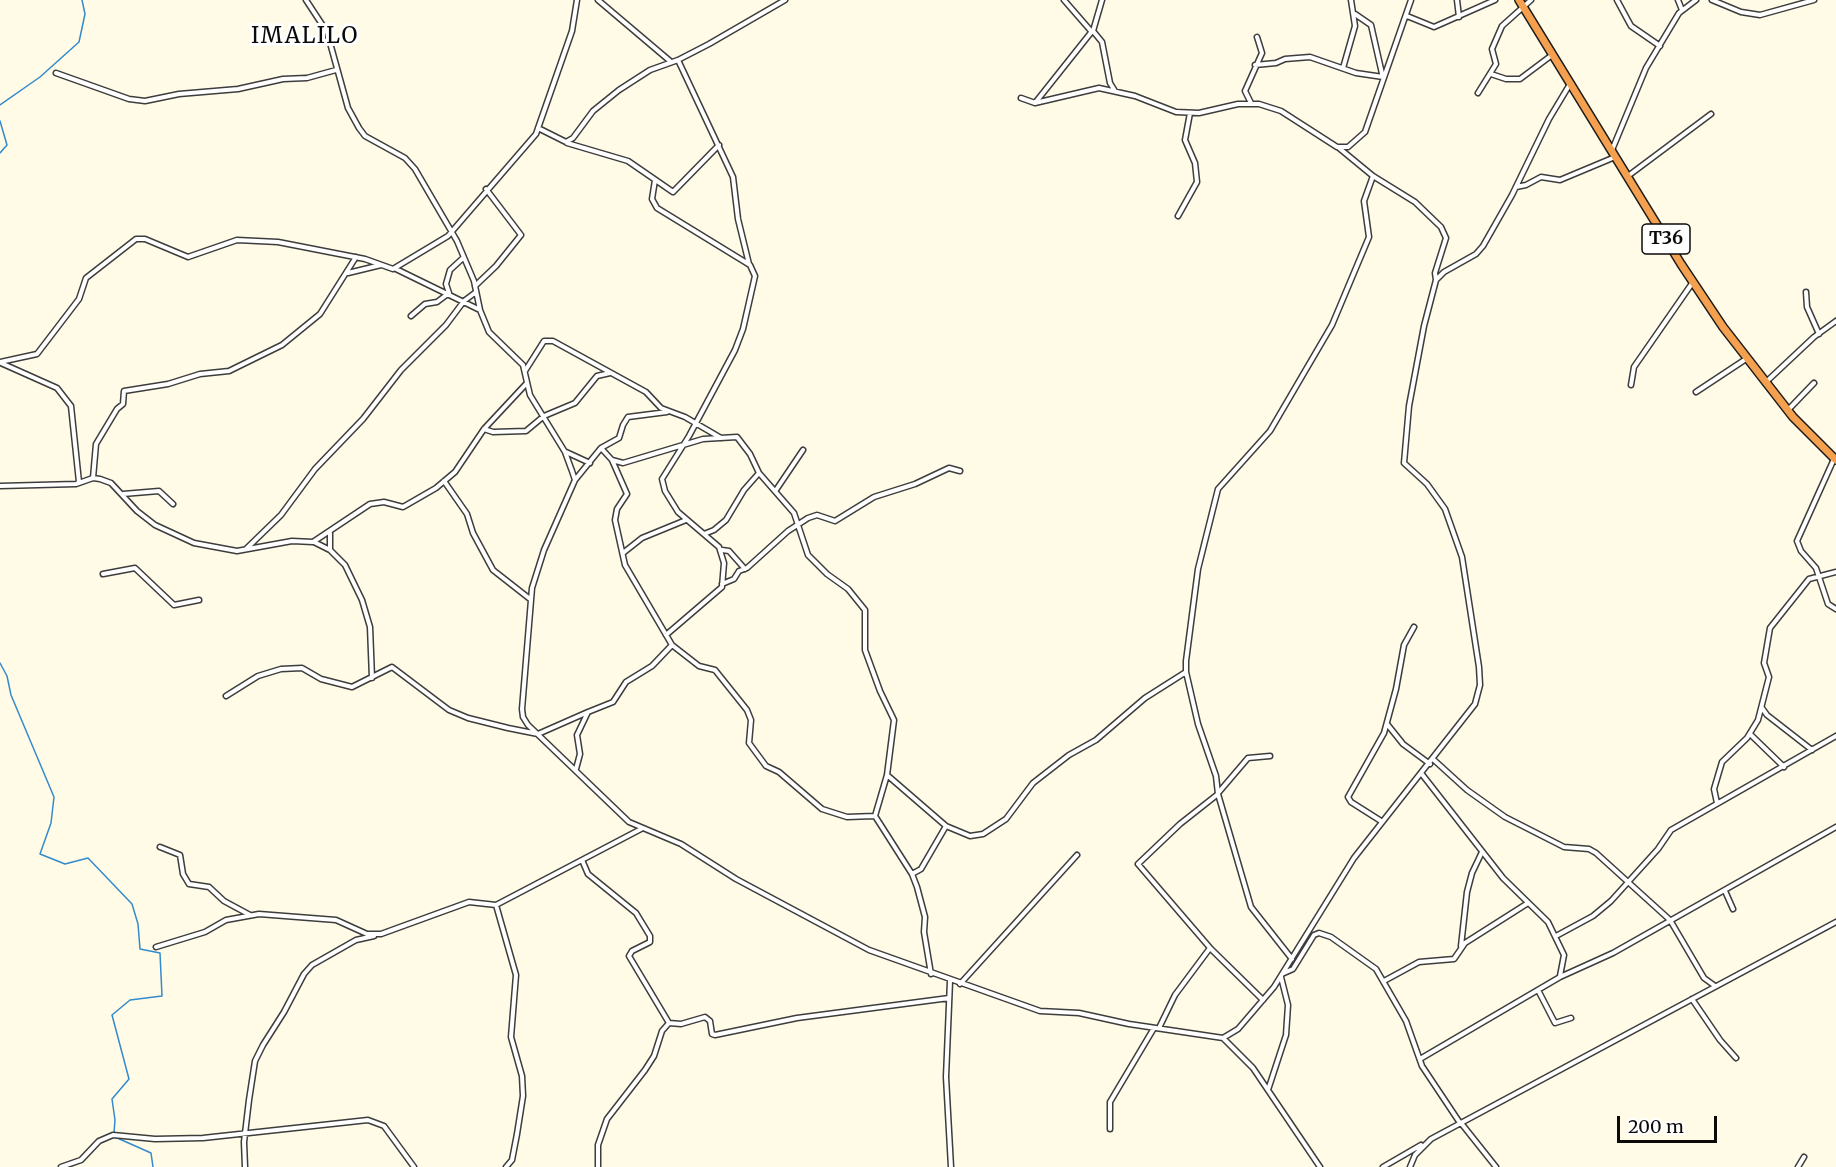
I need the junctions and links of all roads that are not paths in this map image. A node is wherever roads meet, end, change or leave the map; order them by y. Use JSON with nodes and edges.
{"nodes":[{"id":1,"x":306,"y":0,"type":"edge"},
{"id":2,"x":577,"y":0,"type":"edge"},
{"id":3,"x":598,"y":0,"type":"edge"},
{"id":4,"x":785,"y":0,"type":"edge"},
{"id":5,"x":1064,"y":0,"type":"edge"},
{"id":6,"x":1102,"y":0,"type":"edge"},
{"id":7,"x":1351,"y":0,"type":"edge"},
{"id":8,"x":1411,"y":0,"type":"edge"},
{"id":9,"x":1457,"y":0,"type":"edge"},
{"id":10,"x":1495,"y":0,"type":"edge"},
{"id":11,"x":1531,"y":0,"type":"edge"},
{"id":12,"x":1617,"y":0,"type":"edge"},
{"id":13,"x":1678,"y":0,"type":"edge"},
{"id":14,"x":1696,"y":0,"type":"edge"},
{"id":15,"x":1712,"y":0,"type":"edge"},
{"id":16,"x":1814,"y":0,"type":"edge"},
{"id":17,"x":1521,"y":3,"type":"edge"},
{"id":18,"x":1682,"y":10,"type":"junction"},
{"id":19,"x":1354,"y":14,"type":"junction"},
{"id":20,"x":1407,"y":16,"type":"junction"},
{"id":21,"x":1459,"y":17,"type":"junction"},
{"id":22,"x":1092,"y":30,"type":"junction"},
{"id":23,"x":1257,"y":37,"type":"dead end"},
{"id":24,"x":1659,"y":46,"type":"junction"},
{"id":25,"x":1552,"y":55,"type":"junction"},
{"id":26,"x":678,"y":60,"type":"junction"},
{"id":27,"x":670,"y":62,"type":"junction"},
{"id":28,"x":1255,"y":65,"type":"junction"},
{"id":29,"x":1343,"y":68,"type":"junction"},
{"id":30,"x":336,"y":70,"type":"junction"},
{"id":31,"x":56,"y":72,"type":"dead end"},
{"id":32,"x":1491,"y":74,"type":"junction"},
{"id":33,"x":1383,"y":78,"type":"junction"},
{"id":34,"x":1110,"y":83,"type":"junction"},
{"id":35,"x":1570,"y":83,"type":"junction"},
{"id":36,"x":1103,"y":88,"type":"junction"},
{"id":37,"x":1115,"y":92,"type":"junction"},
{"id":38,"x":1478,"y":93,"type":"dead end"},
{"id":39,"x":1021,"y":98,"type":"dead end"},
{"id":40,"x":1035,"y":103,"type":"junction"},
{"id":41,"x":1251,"y":103,"type":"junction"},
{"id":42,"x":1190,"y":113,"type":"junction"},
{"id":43,"x":1711,"y":114,"type":"dead end"},
{"id":44,"x":538,"y":128,"type":"junction"},
{"id":45,"x":566,"y":142,"type":"junction"},
{"id":46,"x":719,"y":145,"type":"junction"},
{"id":47,"x":1337,"y":147,"type":"junction"},
{"id":48,"x":1614,"y":153,"type":"junction"},
{"id":49,"x":1373,"y":176,"type":"junction"},
{"id":50,"x":1628,"y":176,"type":"junction"},
{"id":51,"x":655,"y":180,"type":"junction"},
{"id":52,"x":1516,"y":187,"type":"junction"},
{"id":53,"x":486,"y":189,"type":"junction"},
{"id":54,"x":1178,"y":216,"type":"dead end"},
{"id":55,"x":453,"y":232,"type":"junction"},
{"id":56,"x":356,"y":257,"type":"junction"},
{"id":57,"x":463,"y":258,"type":"junction"},
{"id":58,"x":382,"y":265,"type":"junction"},
{"id":59,"x":750,"y":265,"type":"junction"},
{"id":60,"x":395,"y":268,"type":"junction"},
{"id":61,"x":347,"y":273,"type":"junction"},
{"id":62,"x":1436,"y":280,"type":"junction"},
{"id":63,"x":1693,"y":282,"type":"junction"},
{"id":64,"x":476,"y":286,"type":"junction"},
{"id":65,"x":476,"y":292,"type":"junction"},
{"id":66,"x":1806,"y":292,"type":"dead end"},
{"id":67,"x":449,"y":293,"type":"junction"},
{"id":68,"x":464,"y":301,"type":"junction"},
{"id":69,"x":480,"y":310,"type":"junction"},
{"id":70,"x":411,"y":316,"type":"dead end"},
{"id":71,"x":1836,"y":321,"type":"edge"},
{"id":72,"x":1819,"y":334,"type":"junction"},
{"id":73,"x":1746,"y":359,"type":"junction"},
{"id":74,"x":0,"y":362,"type":"edge"},
{"id":75,"x":525,"y":372,"type":"junction"},
{"id":76,"x":611,"y":373,"type":"junction"},
{"id":77,"x":1764,"y":383,"type":"junction"},
{"id":78,"x":1814,"y":383,"type":"dead end"},
{"id":79,"x":526,"y":384,"type":"junction"},
{"id":80,"x":1631,"y":385,"type":"dead end"},
{"id":81,"x":1696,"y":392,"type":"dead end"},
{"id":82,"x":669,"y":411,"type":"junction"},
{"id":83,"x":1788,"y":411,"type":"junction"},
{"id":84,"x":543,"y":416,"type":"junction"},
{"id":85,"x":696,"y":423,"type":"junction"},
{"id":86,"x":484,"y":429,"type":"junction"},
{"id":87,"x":722,"y":438,"type":"junction"},
{"id":88,"x":683,"y":446,"type":"junction"},
{"id":89,"x":601,"y":448,"type":"junction"},
{"id":90,"x":802,"y":450,"type":"dead end"},
{"id":91,"x":566,"y":452,"type":"junction"},
{"id":92,"x":612,"y":460,"type":"junction"},
{"id":93,"x":1835,"y":460,"type":"edge"},
{"id":94,"x":590,"y":463,"type":"junction"},
{"id":95,"x":960,"y":471,"type":"dead end"},
{"id":96,"x":759,"y":473,"type":"junction"},
{"id":97,"x":93,"y":478,"type":"junction"},
{"id":98,"x":575,"y":480,"type":"junction"},
{"id":99,"x":79,"y":482,"type":"junction"},
{"id":100,"x":444,"y":482,"type":"junction"},
{"id":101,"x":0,"y":486,"type":"edge"},
{"id":102,"x":776,"y":490,"type":"junction"},
{"id":103,"x":123,"y":494,"type":"junction"},
{"id":104,"x":173,"y":504,"type":"dead end"},
{"id":105,"x":686,"y":520,"type":"junction"},
{"id":106,"x":798,"y":524,"type":"junction"},
{"id":107,"x":330,"y":532,"type":"junction"},
{"id":108,"x":703,"y":534,"type":"junction"},
{"id":109,"x":314,"y":542,"type":"junction"},
{"id":110,"x":245,"y":549,"type":"junction"},
{"id":111,"x":330,"y":550,"type":"junction"},
{"id":112,"x":721,"y":550,"type":"junction"},
{"id":113,"x":623,"y":553,"type":"junction"},
{"id":114,"x":745,"y":569,"type":"junction"},
{"id":115,"x":1836,"y":572,"type":"edge"},
{"id":116,"x":103,"y":574,"type":"dead end"},
{"id":117,"x":1818,"y":577,"type":"junction"},
{"id":118,"x":722,"y":584,"type":"junction"},
{"id":119,"x":531,"y":599,"type":"junction"},
{"id":120,"x":199,"y":600,"type":"dead end"},
{"id":121,"x":1836,"y":609,"type":"edge"},
{"id":122,"x":1414,"y":627,"type":"dead end"},
{"id":123,"x":666,"y":634,"type":"junction"},
{"id":124,"x":672,"y":645,"type":"junction"},
{"id":125,"x":1186,"y":672,"type":"junction"},
{"id":126,"x":372,"y":678,"type":"junction"},
{"id":127,"x":226,"y":696,"type":"dead end"},
{"id":128,"x":1762,"y":707,"type":"junction"},
{"id":129,"x":588,"y":712,"type":"junction"},
{"id":130,"x":1387,"y":724,"type":"junction"},
{"id":131,"x":538,"y":734,"type":"junction"},
{"id":132,"x":1750,"y":734,"type":"junction"},
{"id":133,"x":1836,"y":736,"type":"edge"},
{"id":134,"x":1812,"y":750,"type":"junction"},
{"id":135,"x":1270,"y":756,"type":"dead end"},
{"id":136,"x":1434,"y":760,"type":"junction"},
{"id":137,"x":1430,"y":764,"type":"junction"},
{"id":138,"x":1784,"y":767,"type":"junction"},
{"id":139,"x":576,"y":769,"type":"junction"},
{"id":140,"x":1421,"y":773,"type":"junction"},
{"id":141,"x":887,"y":775,"type":"junction"},
{"id":142,"x":1218,"y":793,"type":"junction"},
{"id":143,"x":1717,"y":803,"type":"junction"},
{"id":144,"x":875,"y":816,"type":"junction"},
{"id":145,"x":1381,"y":821,"type":"junction"},
{"id":146,"x":946,"y":826,"type":"junction"},
{"id":147,"x":1836,"y":827,"type":"edge"},
{"id":148,"x":642,"y":829,"type":"junction"},
{"id":149,"x":160,"y":847,"type":"dead end"},
{"id":150,"x":1482,"y":852,"type":"junction"},
{"id":151,"x":1077,"y":855,"type":"dead end"},
{"id":152,"x":582,"y":860,"type":"junction"},
{"id":153,"x":912,"y":874,"type":"junction"},
{"id":154,"x":1629,"y":884,"type":"junction"},
{"id":155,"x":1725,"y":891,"type":"junction"},
{"id":156,"x":1528,"y":903,"type":"junction"},
{"id":157,"x":496,"y":905,"type":"junction"},
{"id":158,"x":1733,"y":909,"type":"dead end"},
{"id":159,"x":250,"y":915,"type":"junction"},
{"id":160,"x":1670,"y":920,"type":"junction"},
{"id":161,"x":1836,"y":922,"type":"edge"},
{"id":162,"x":381,"y":934,"type":"junction"},
{"id":163,"x":1556,"y":936,"type":"junction"},
{"id":164,"x":1461,"y":946,"type":"junction"},
{"id":165,"x":156,"y":947,"type":"dead end"},
{"id":166,"x":1210,"y":948,"type":"junction"},
{"id":167,"x":1292,"y":959,"type":"junction"},
{"id":168,"x":931,"y":974,"type":"junction"},
{"id":169,"x":1282,"y":975,"type":"junction"},
{"id":170,"x":1560,"y":977,"type":"junction"},
{"id":171,"x":950,"y":981,"type":"junction"},
{"id":172,"x":1384,"y":981,"type":"junction"},
{"id":173,"x":960,"y":984,"type":"junction"},
{"id":174,"x":1715,"y":986,"type":"junction"},
{"id":175,"x":1538,"y":990,"type":"junction"},
{"id":176,"x":950,"y":998,"type":"junction"},
{"id":177,"x":1692,"y":999,"type":"junction"},
{"id":178,"x":1263,"y":1000,"type":"junction"},
{"id":179,"x":1570,"y":1018,"type":"dead end"},
{"id":180,"x":669,"y":1023,"type":"junction"},
{"id":181,"x":1157,"y":1028,"type":"junction"},
{"id":182,"x":1223,"y":1038,"type":"junction"},
{"id":183,"x":1736,"y":1058,"type":"dead end"},
{"id":184,"x":1420,"y":1059,"type":"junction"},
{"id":185,"x":1268,"y":1091,"type":"junction"},
{"id":186,"x":1460,"y":1123,"type":"junction"},
{"id":187,"x":1110,"y":1129,"type":"dead end"},
{"id":188,"x":246,"y":1132,"type":"junction"},
{"id":189,"x":1425,"y":1144,"type":"junction"},
{"id":190,"x":1804,"y":1157,"type":"dead end"},
{"id":191,"x":61,"y":1167,"type":"edge"},
{"id":192,"x":245,"y":1167,"type":"edge"},
{"id":193,"x":414,"y":1167,"type":"edge"},
{"id":194,"x":506,"y":1167,"type":"edge"},
{"id":195,"x":598,"y":1167,"type":"edge"},
{"id":196,"x":951,"y":1167,"type":"edge"},
{"id":197,"x":1320,"y":1167,"type":"edge"},
{"id":198,"x":1383,"y":1167,"type":"edge"},
{"id":199,"x":1410,"y":1167,"type":"edge"},
{"id":200,"x":1496,"y":1167,"type":"edge"},
{"id":201,"x":1798,"y":1167,"type":"edge"}],
"edges":[{"from":1,"to":30,"type":"street"},
{"from":2,"to":44,"type":"street"},
{"from":3,"to":27,"type":"street"},
{"from":4,"to":26,"type":"street"},
{"from":5,"to":22,"type":"street"},
{"from":6,"to":22,"type":"street"},
{"from":7,"to":19,"type":"street"},
{"from":8,"to":20,"type":"street"},
{"from":9,"to":21,"type":"street"},
{"from":10,"to":21,"type":"street"},
{"from":11,"to":17,"type":"street"},
{"from":12,"to":24,"type":"street"},
{"from":13,"to":18,"type":"street"},
{"from":14,"to":18,"type":"street"},
{"from":15,"to":16,"type":"street"},
{"from":17,"to":25,"type":"highway","number":"T36"},
{"from":17,"to":32,"type":"street"},
{"from":18,"to":24,"type":"street"},
{"from":19,"to":29,"type":"street"},
{"from":19,"to":33,"type":"street"},
{"from":20,"to":21,"type":"street"},
{"from":20,"to":33,"type":"street"},
{"from":22,"to":34,"type":"street"},
{"from":22,"to":40,"type":"street"},
{"from":23,"to":28,"type":"street"},
{"from":24,"to":48,"type":"street"},
{"from":25,"to":32,"type":"street"},
{"from":25,"to":35,"type":"highway","number":"T36"},
{"from":26,"to":27,"type":"street"},
{"from":26,"to":46,"type":"street"},
{"from":27,"to":45,"type":"street"},
{"from":28,"to":29,"type":"street"},
{"from":28,"to":41,"type":"street"},
{"from":29,"to":33,"type":"street"},
{"from":30,"to":31,"type":"street"},
{"from":30,"to":55,"type":"street"},
{"from":32,"to":38,"type":"street"},
{"from":33,"to":47,"type":"street"},
{"from":34,"to":36,"type":"street"},
{"from":34,"to":37,"type":"street"},
{"from":35,"to":48,"type":"highway","number":"T36"},
{"from":35,"to":52,"type":"street"},
{"from":36,"to":37,"type":"street"},
{"from":36,"to":40,"type":"street"},
{"from":37,"to":42,"type":"street"},
{"from":39,"to":40,"type":"street"},
{"from":41,"to":42,"type":"street"},
{"from":41,"to":47,"type":"street"},
{"from":42,"to":54,"type":"street"},
{"from":43,"to":50,"type":"street"},
{"from":44,"to":45,"type":"street"},
{"from":44,"to":53,"type":"street"},
{"from":45,"to":51,"type":"street"},
{"from":46,"to":51,"type":"street"},
{"from":46,"to":59,"type":"street"},
{"from":47,"to":49,"type":"street"},
{"from":48,"to":50,"type":"highway","number":"T36"},
{"from":48,"to":52,"type":"street"},
{"from":49,"to":62,"type":"street"},
{"from":49,"to":125,"type":"street"},
{"from":50,"to":63,"type":"highway","number":"T36"},
{"from":51,"to":59,"type":"street"},
{"from":52,"to":62,"type":"street"},
{"from":53,"to":55,"type":"street"},
{"from":53,"to":64,"type":"street"},
{"from":55,"to":57,"type":"street"},
{"from":55,"to":60,"type":"street"},
{"from":56,"to":58,"type":"street"},
{"from":56,"to":61,"type":"street"},
{"from":56,"to":74,"type":"street"},
{"from":57,"to":64,"type":"street"},
{"from":57,"to":67,"type":"street"},
{"from":58,"to":60,"type":"street"},
{"from":58,"to":61,"type":"street"},
{"from":59,"to":85,"type":"street"},
{"from":60,"to":67,"type":"street"},
{"from":61,"to":97,"type":"street"},
{"from":62,"to":136,"type":"street"},
{"from":63,"to":73,"type":"highway","number":"T36"},
{"from":63,"to":80,"type":"street"},
{"from":64,"to":65,"type":"street"},
{"from":65,"to":68,"type":"street"},
{"from":65,"to":69,"type":"street"},
{"from":66,"to":72,"type":"street"},
{"from":67,"to":68,"type":"street"},
{"from":67,"to":70,"type":"street"},
{"from":68,"to":69,"type":"street"},
{"from":68,"to":110,"type":"street"},
{"from":69,"to":75,"type":"street"},
{"from":71,"to":72,"type":"street"},
{"from":72,"to":77,"type":"street"},
{"from":73,"to":77,"type":"highway","number":"T36"},
{"from":73,"to":81,"type":"street"},
{"from":74,"to":99,"type":"street"},
{"from":75,"to":76,"type":"street"},
{"from":75,"to":79,"type":"street"},
{"from":76,"to":82,"type":"street"},
{"from":76,"to":84,"type":"street"},
{"from":77,"to":83,"type":"highway","number":"T36"},
{"from":78,"to":83,"type":"street"},
{"from":79,"to":84,"type":"street"},
{"from":79,"to":86,"type":"street"},
{"from":82,"to":85,"type":"street"},
{"from":82,"to":89,"type":"street"},
{"from":83,"to":93,"type":"highway","number":"T36"},
{"from":84,"to":86,"type":"street"},
{"from":84,"to":91,"type":"street"},
{"from":85,"to":87,"type":"street"},
{"from":85,"to":88,"type":"street"},
{"from":86,"to":100,"type":"street"},
{"from":87,"to":88,"type":"street"},
{"from":87,"to":96,"type":"street"},
{"from":88,"to":92,"type":"street"},
{"from":88,"to":105,"type":"street"},
{"from":89,"to":92,"type":"street"},
{"from":89,"to":94,"type":"street"},
{"from":90,"to":102,"type":"street"},
{"from":91,"to":94,"type":"street"},
{"from":91,"to":98,"type":"street"},
{"from":92,"to":113,"type":"street"},
{"from":93,"to":117,"type":"street"},
{"from":94,"to":98,"type":"street"},
{"from":95,"to":106,"type":"street"},
{"from":96,"to":102,"type":"street"},
{"from":96,"to":108,"type":"street"},
{"from":97,"to":99,"type":"street"},
{"from":97,"to":103,"type":"street"},
{"from":98,"to":119,"type":"street"},
{"from":99,"to":101,"type":"street"},
{"from":100,"to":107,"type":"street"},
{"from":100,"to":119,"type":"street"},
{"from":102,"to":106,"type":"street"},
{"from":103,"to":104,"type":"street"},
{"from":103,"to":110,"type":"street"},
{"from":105,"to":108,"type":"street"},
{"from":105,"to":113,"type":"street"},
{"from":106,"to":114,"type":"street"},
{"from":106,"to":141,"type":"street"},
{"from":107,"to":109,"type":"street"},
{"from":107,"to":111,"type":"street"},
{"from":108,"to":112,"type":"street"},
{"from":109,"to":110,"type":"street"},
{"from":109,"to":111,"type":"street"},
{"from":111,"to":126,"type":"street"},
{"from":112,"to":114,"type":"street"},
{"from":112,"to":118,"type":"street"},
{"from":113,"to":123,"type":"street"},
{"from":114,"to":118,"type":"street"},
{"from":115,"to":117,"type":"street"},
{"from":116,"to":120,"type":"street"},
{"from":117,"to":121,"type":"street"},
{"from":117,"to":128,"type":"street"},
{"from":118,"to":123,"type":"street"},
{"from":119,"to":131,"type":"street"},
{"from":122,"to":130,"type":"street"},
{"from":123,"to":124,"type":"street"},
{"from":124,"to":129,"type":"street"},
{"from":124,"to":144,"type":"street"},
{"from":125,"to":142,"type":"street"},
{"from":125,"to":146,"type":"street"},
{"from":126,"to":127,"type":"street"},
{"from":126,"to":131,"type":"street"},
{"from":128,"to":132,"type":"street"},
{"from":128,"to":134,"type":"street"},
{"from":129,"to":131,"type":"street"},
{"from":129,"to":139,"type":"street"},
{"from":130,"to":137,"type":"street"},
{"from":130,"to":145,"type":"street"},
{"from":131,"to":139,"type":"street"},
{"from":132,"to":138,"type":"street"},
{"from":132,"to":143,"type":"street"},
{"from":133,"to":134,"type":"street"},
{"from":134,"to":138,"type":"street"},
{"from":135,"to":142,"type":"street"},
{"from":136,"to":137,"type":"street"},
{"from":136,"to":154,"type":"street"},
{"from":137,"to":140,"type":"street"},
{"from":138,"to":143,"type":"street"},
{"from":139,"to":148,"type":"street"},
{"from":140,"to":145,"type":"street"},
{"from":140,"to":150,"type":"street"},
{"from":141,"to":144,"type":"street"},
{"from":141,"to":146,"type":"street"},
{"from":142,"to":166,"type":"street"},
{"from":142,"to":167,"type":"street"},
{"from":143,"to":154,"type":"street"},
{"from":144,"to":153,"type":"street"},
{"from":145,"to":167,"type":"street"},
{"from":146,"to":153,"type":"street"},
{"from":147,"to":155,"type":"street"},
{"from":148,"to":152,"type":"street"},
{"from":148,"to":168,"type":"street"},
{"from":149,"to":159,"type":"street"},
{"from":150,"to":156,"type":"street"},
{"from":150,"to":164,"type":"street"},
{"from":151,"to":173,"type":"street"},
{"from":152,"to":157,"type":"street"},
{"from":152,"to":180,"type":"street"},
{"from":153,"to":168,"type":"street"},
{"from":154,"to":160,"type":"street"},
{"from":154,"to":163,"type":"street"},
{"from":155,"to":158,"type":"street"},
{"from":155,"to":160,"type":"street"},
{"from":156,"to":163,"type":"street"},
{"from":156,"to":164,"type":"street"},
{"from":157,"to":162,"type":"street"},
{"from":157,"to":194,"type":"street"},
{"from":159,"to":162,"type":"street"},
{"from":159,"to":165,"type":"street"},
{"from":160,"to":170,"type":"street"},
{"from":160,"to":174,"type":"street"},
{"from":161,"to":174,"type":"street"},
{"from":162,"to":188,"type":"street"},
{"from":163,"to":170,"type":"street"},
{"from":164,"to":172,"type":"street"},
{"from":166,"to":178,"type":"street"},
{"from":166,"to":181,"type":"street"},
{"from":167,"to":169,"type":"street"},
{"from":168,"to":171,"type":"street"},
{"from":169,"to":172,"type":"street"},
{"from":169,"to":178,"type":"street"},
{"from":169,"to":185,"type":"street"},
{"from":170,"to":175,"type":"street"},
{"from":171,"to":173,"type":"street"},
{"from":171,"to":176,"type":"street"},
{"from":172,"to":184,"type":"street"},
{"from":173,"to":181,"type":"street"},
{"from":174,"to":177,"type":"street"},
{"from":175,"to":179,"type":"street"},
{"from":175,"to":184,"type":"street"},
{"from":176,"to":180,"type":"street"},
{"from":176,"to":196,"type":"street"},
{"from":177,"to":183,"type":"street"},
{"from":177,"to":186,"type":"street"},
{"from":178,"to":182,"type":"street"},
{"from":180,"to":195,"type":"street"},
{"from":181,"to":182,"type":"street"},
{"from":181,"to":187,"type":"street"},
{"from":182,"to":185,"type":"street"},
{"from":184,"to":186,"type":"street"},
{"from":185,"to":197,"type":"street"},
{"from":186,"to":189,"type":"street"},
{"from":186,"to":200,"type":"street"},
{"from":188,"to":191,"type":"street"},
{"from":188,"to":192,"type":"street"},
{"from":188,"to":193,"type":"street"},
{"from":189,"to":198,"type":"street"},
{"from":189,"to":199,"type":"street"},
{"from":190,"to":201,"type":"street"}]}
